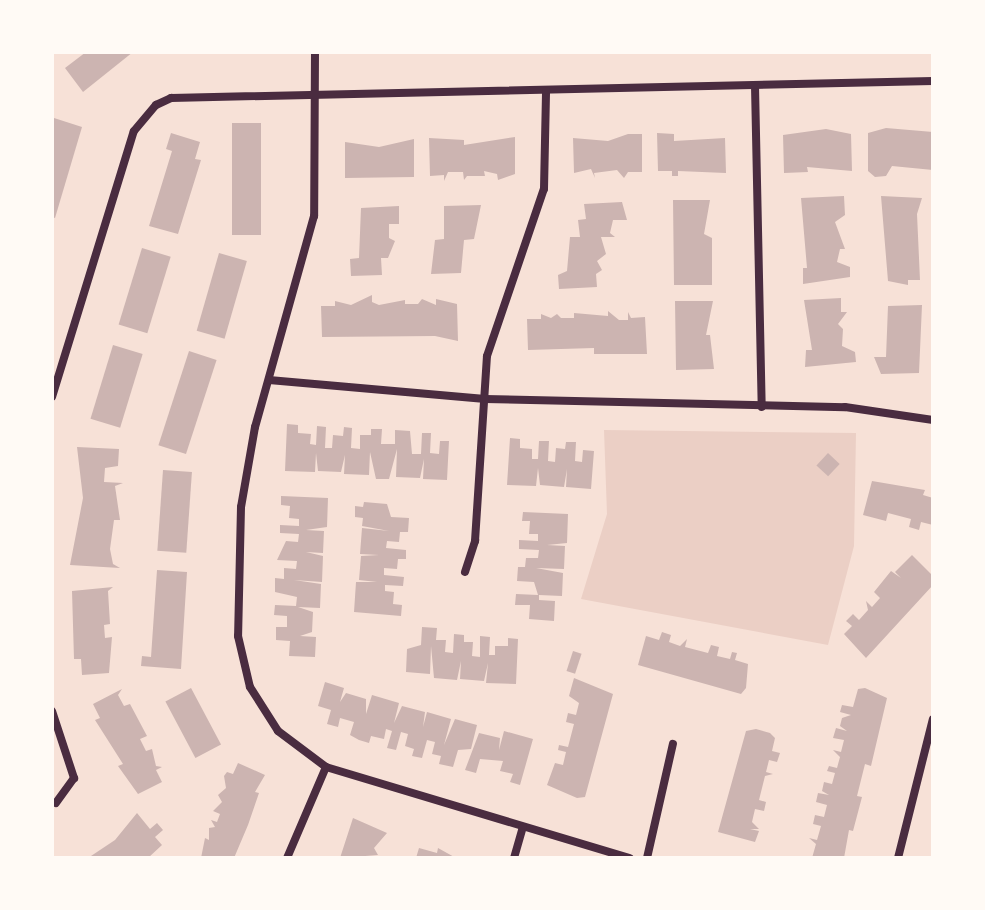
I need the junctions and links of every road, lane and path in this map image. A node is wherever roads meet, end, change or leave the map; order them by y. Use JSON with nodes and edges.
{"nodes":[{"id":1,"x":315,"y":52,"type":"edge"},
{"id":2,"x":933,"y":81,"type":"edge"},
{"id":3,"x":755,"y":86,"type":"junction"},
{"id":4,"x":546,"y":91,"type":"junction"},
{"id":5,"x":315,"y":93,"type":"junction"},
{"id":6,"x":269,"y":380,"type":"junction"},
{"id":7,"x":52,"y":397,"type":"edge"},
{"id":8,"x":485,"y":399,"type":"junction"},
{"id":9,"x":762,"y":407,"type":"junction"},
{"id":10,"x":933,"y":420,"type":"edge"},
{"id":11,"x":465,"y":572,"type":"dead end"},
{"id":12,"x":52,"y":711,"type":"edge"},
{"id":13,"x":933,"y":719,"type":"edge"},
{"id":14,"x":673,"y":744,"type":"dead end"},
{"id":15,"x":326,"y":767,"type":"junction"},
{"id":16,"x":56,"y":803,"type":"dead end"},
{"id":17,"x":523,"y":827,"type":"junction"},
{"id":18,"x":287,"y":858,"type":"edge"},
{"id":19,"x":514,"y":858,"type":"edge"},
{"id":20,"x":630,"y":858,"type":"edge"},
{"id":21,"x":647,"y":858,"type":"edge"},
{"id":22,"x":898,"y":858,"type":"edge"}],
"edges":[{"from":1,"to":5,"type":"street"},
{"from":2,"to":3,"type":"street"},
{"from":3,"to":4,"type":"street"},
{"from":3,"to":9,"type":"street"},
{"from":4,"to":5,"type":"street"},
{"from":4,"to":8,"type":"street"},
{"from":5,"to":6,"type":"street"},
{"from":5,"to":7,"type":"street"},
{"from":6,"to":8,"type":"street"},
{"from":6,"to":15,"type":"street"},
{"from":8,"to":9,"type":"street"},
{"from":8,"to":11,"type":"street"},
{"from":9,"to":10,"type":"street"},
{"from":12,"to":16,"type":"street"},
{"from":13,"to":22,"type":"street"},
{"from":14,"to":21,"type":"street"},
{"from":15,"to":17,"type":"street"},
{"from":15,"to":18,"type":"street"},
{"from":17,"to":19,"type":"street"},
{"from":17,"to":20,"type":"street"}]}
